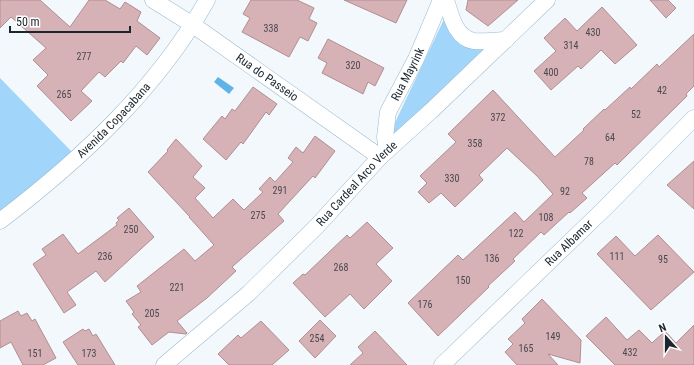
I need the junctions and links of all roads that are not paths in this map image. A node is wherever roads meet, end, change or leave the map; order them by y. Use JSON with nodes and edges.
{"nodes":[{"id":1,"x":154,"y":0,"type":"edge"},
{"id":2,"x":207,"y":0,"type":"edge"},
{"id":3,"x":441,"y":0,"type":"edge"},
{"id":4,"x":446,"y":0,"type":"edge"},
{"id":5,"x":547,"y":0,"type":"edge"},
{"id":6,"x":193,"y":25,"type":"junction"},
{"id":7,"x":506,"y":40,"type":"junction"},
{"id":8,"x":694,"y":118,"type":"edge"},
{"id":9,"x":383,"y":154,"type":"junction"},
{"id":10,"x":0,"y":221,"type":"edge"},
{"id":11,"x":164,"y":365,"type":"edge"},
{"id":12,"x":442,"y":365,"type":"edge"}],
"edges":[{"from":1,"to":6,"type":"street","name":"Rua do Passeio"},
{"from":2,"to":6,"type":"street","name":"Avenida Copacabana"},
{"from":3,"to":9,"type":"street","name":"Rua Mayrink"},
{"from":4,"to":7,"type":"street"},
{"from":5,"to":7,"type":"street","name":"Rua Cardeal Arco Verde"},
{"from":6,"to":9,"type":"street","name":"Rua do Passeio"},
{"from":6,"to":10,"type":"street","name":"Avenida Copacabana"},
{"from":7,"to":9,"type":"street","name":"Rua Cardeal Arco Verde"},
{"from":8,"to":12,"type":"street","name":"Rua Albamar"},
{"from":9,"to":11,"type":"street","name":"Rua Cardeal Arco Verde"}]}
